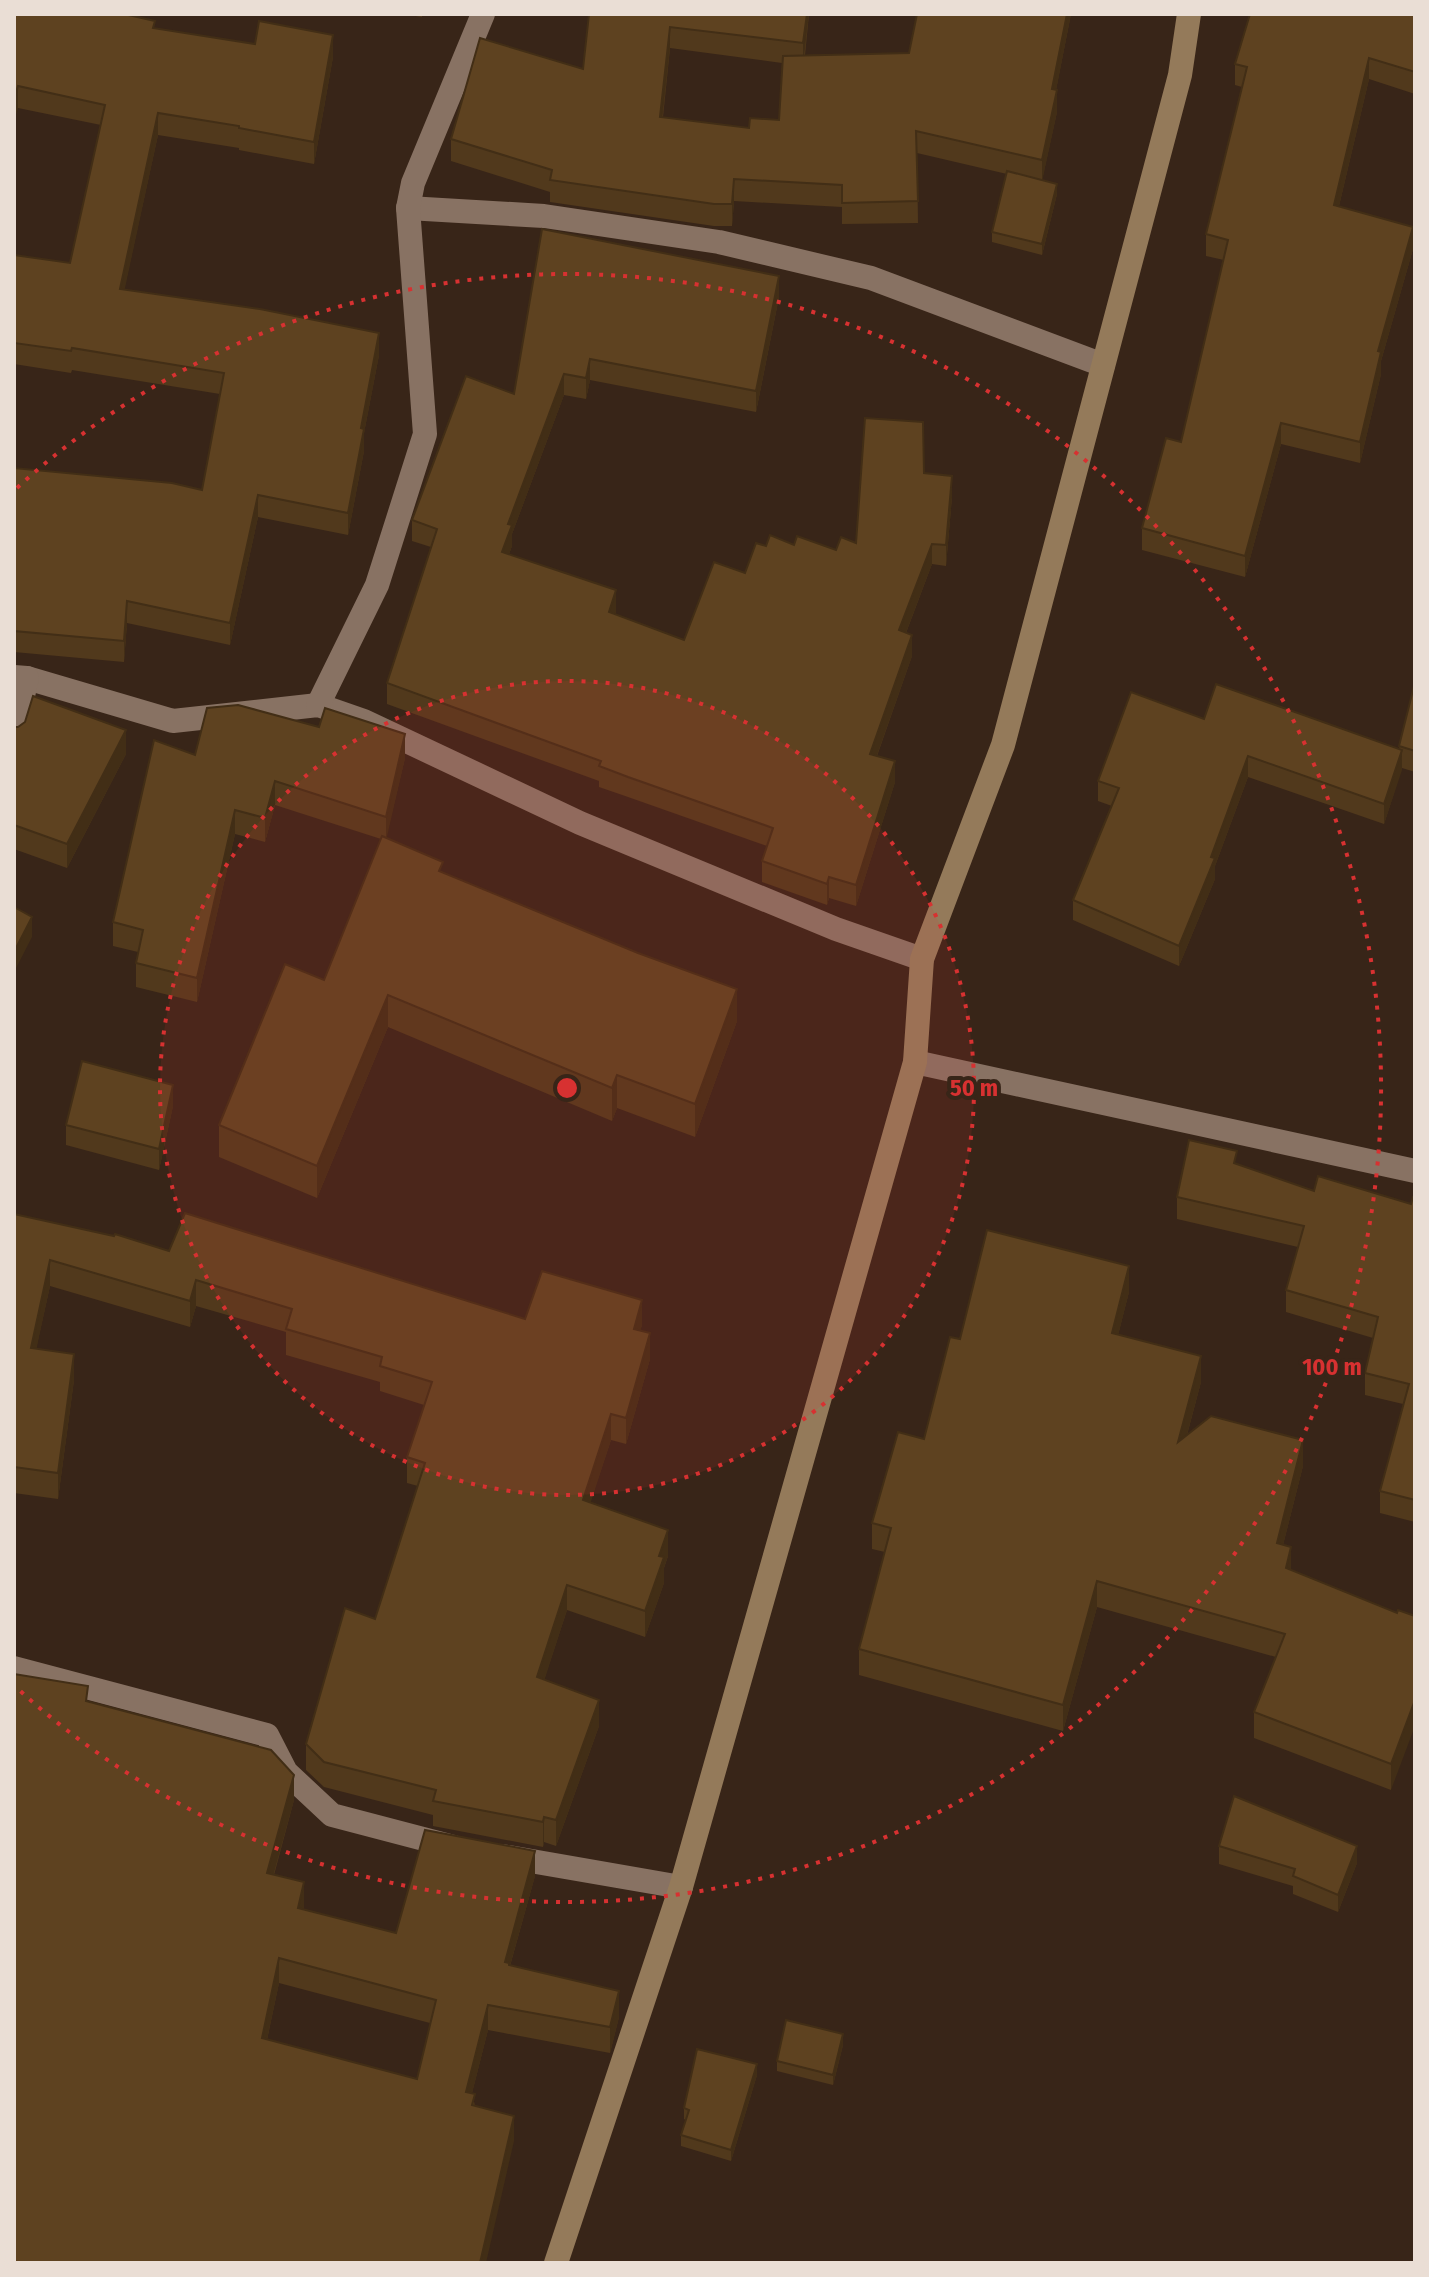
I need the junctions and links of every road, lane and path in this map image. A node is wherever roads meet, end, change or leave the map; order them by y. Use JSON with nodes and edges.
{"nodes":[{"id":1,"x":483,"y":14,"type":"edge"},
{"id":2,"x":1189,"y":14,"type":"edge"},
{"id":3,"x":408,"y":208,"type":"junction"},
{"id":4,"x":1103,"y":365,"type":"junction"},
{"id":5,"x":20,"y":677,"type":"edge"},
{"id":6,"x":318,"y":705,"type":"junction"},
{"id":7,"x":14,"y":736,"type":"edge"},
{"id":8,"x":922,"y":959,"type":"junction"},
{"id":9,"x":915,"y":1062,"type":"junction"},
{"id":10,"x":1415,"y":1171,"type":"edge"},
{"id":11,"x":14,"y":1668,"type":"edge"},
{"id":12,"x":681,"y":1887,"type":"junction"},
{"id":13,"x":556,"y":2263,"type":"edge"}],
"edges":[{"from":1,"to":3,"type":"street"},
{"from":2,"to":4,"type":"street"},
{"from":3,"to":4,"type":"street"},
{"from":3,"to":6,"type":"street"},
{"from":4,"to":8,"type":"street"},
{"from":5,"to":6,"type":"street"},
{"from":5,"to":7,"type":"street"},
{"from":6,"to":8,"type":"street"},
{"from":8,"to":9,"type":"street"},
{"from":9,"to":10,"type":"street"},
{"from":9,"to":12,"type":"street"},
{"from":11,"to":12,"type":"street"},
{"from":12,"to":13,"type":"street"}]}
